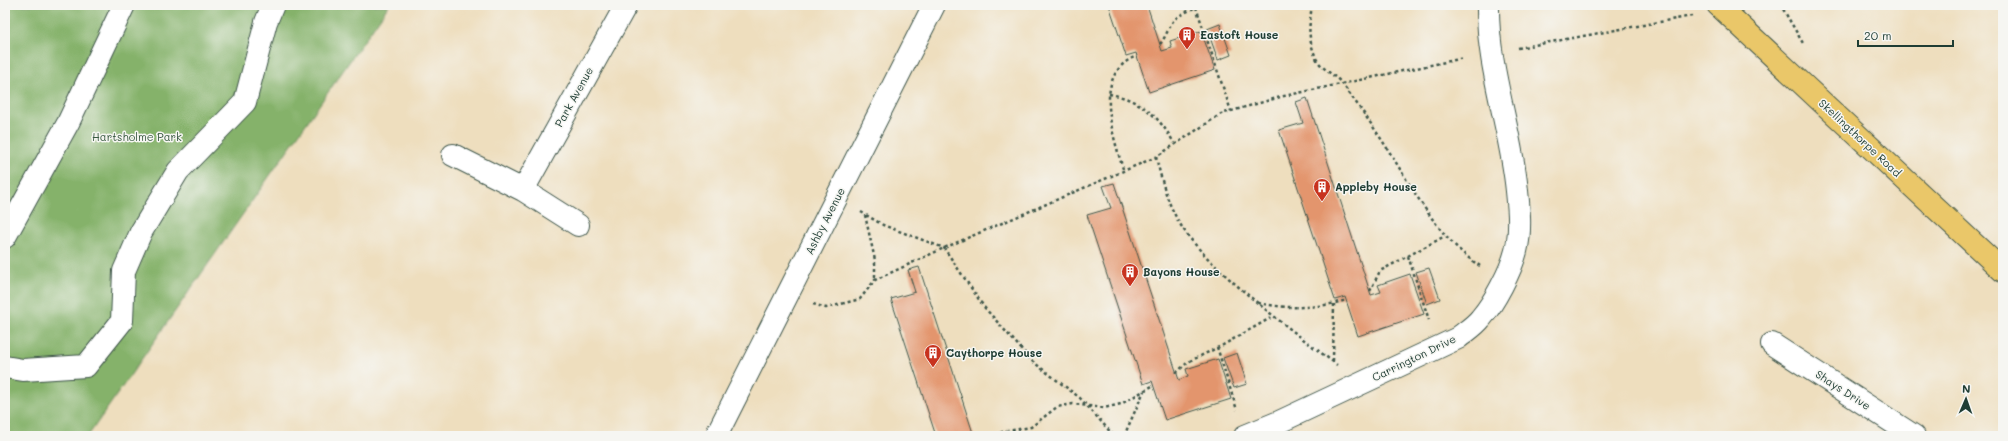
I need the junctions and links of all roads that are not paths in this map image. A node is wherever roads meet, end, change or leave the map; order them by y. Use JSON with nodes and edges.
{"nodes":[{"id":1,"x":124,"y":5,"type":"edge"},
{"id":2,"x":273,"y":5,"type":"edge"},
{"id":3,"x":626,"y":5,"type":"edge"},
{"id":4,"x":934,"y":5,"type":"edge"},
{"id":5,"x":1488,"y":5,"type":"edge"},
{"id":6,"x":1718,"y":5,"type":"edge"},
{"id":7,"x":453,"y":154,"type":"dead end"},
{"id":8,"x":523,"y":190,"type":"junction"},
{"id":9,"x":578,"y":225,"type":"dead end"},
{"id":10,"x":5,"y":237,"type":"edge"},
{"id":11,"x":2003,"y":271,"type":"edge"},
{"id":12,"x":1772,"y":344,"type":"dead end"},
{"id":13,"x":5,"y":367,"type":"edge"},
{"id":14,"x":716,"y":436,"type":"edge"},
{"id":15,"x":1245,"y":436,"type":"edge"},
{"id":16,"x":1914,"y":436,"type":"edge"}],
"edges":[{"from":1,"to":10,"type":"street"},
{"from":2,"to":13,"type":"street"},
{"from":3,"to":8,"type":"street","name":"Park Avenue"},
{"from":4,"to":14,"type":"street","name":"Ashby Avenue"},
{"from":5,"to":15,"type":"street","name":"Carrington Drive"},
{"from":6,"to":11,"type":"main road","name":"Skellingthorpe Road"},
{"from":7,"to":8,"type":"street"},
{"from":8,"to":9,"type":"street"},
{"from":12,"to":16,"type":"street","name":"Shays Drive"}]}
